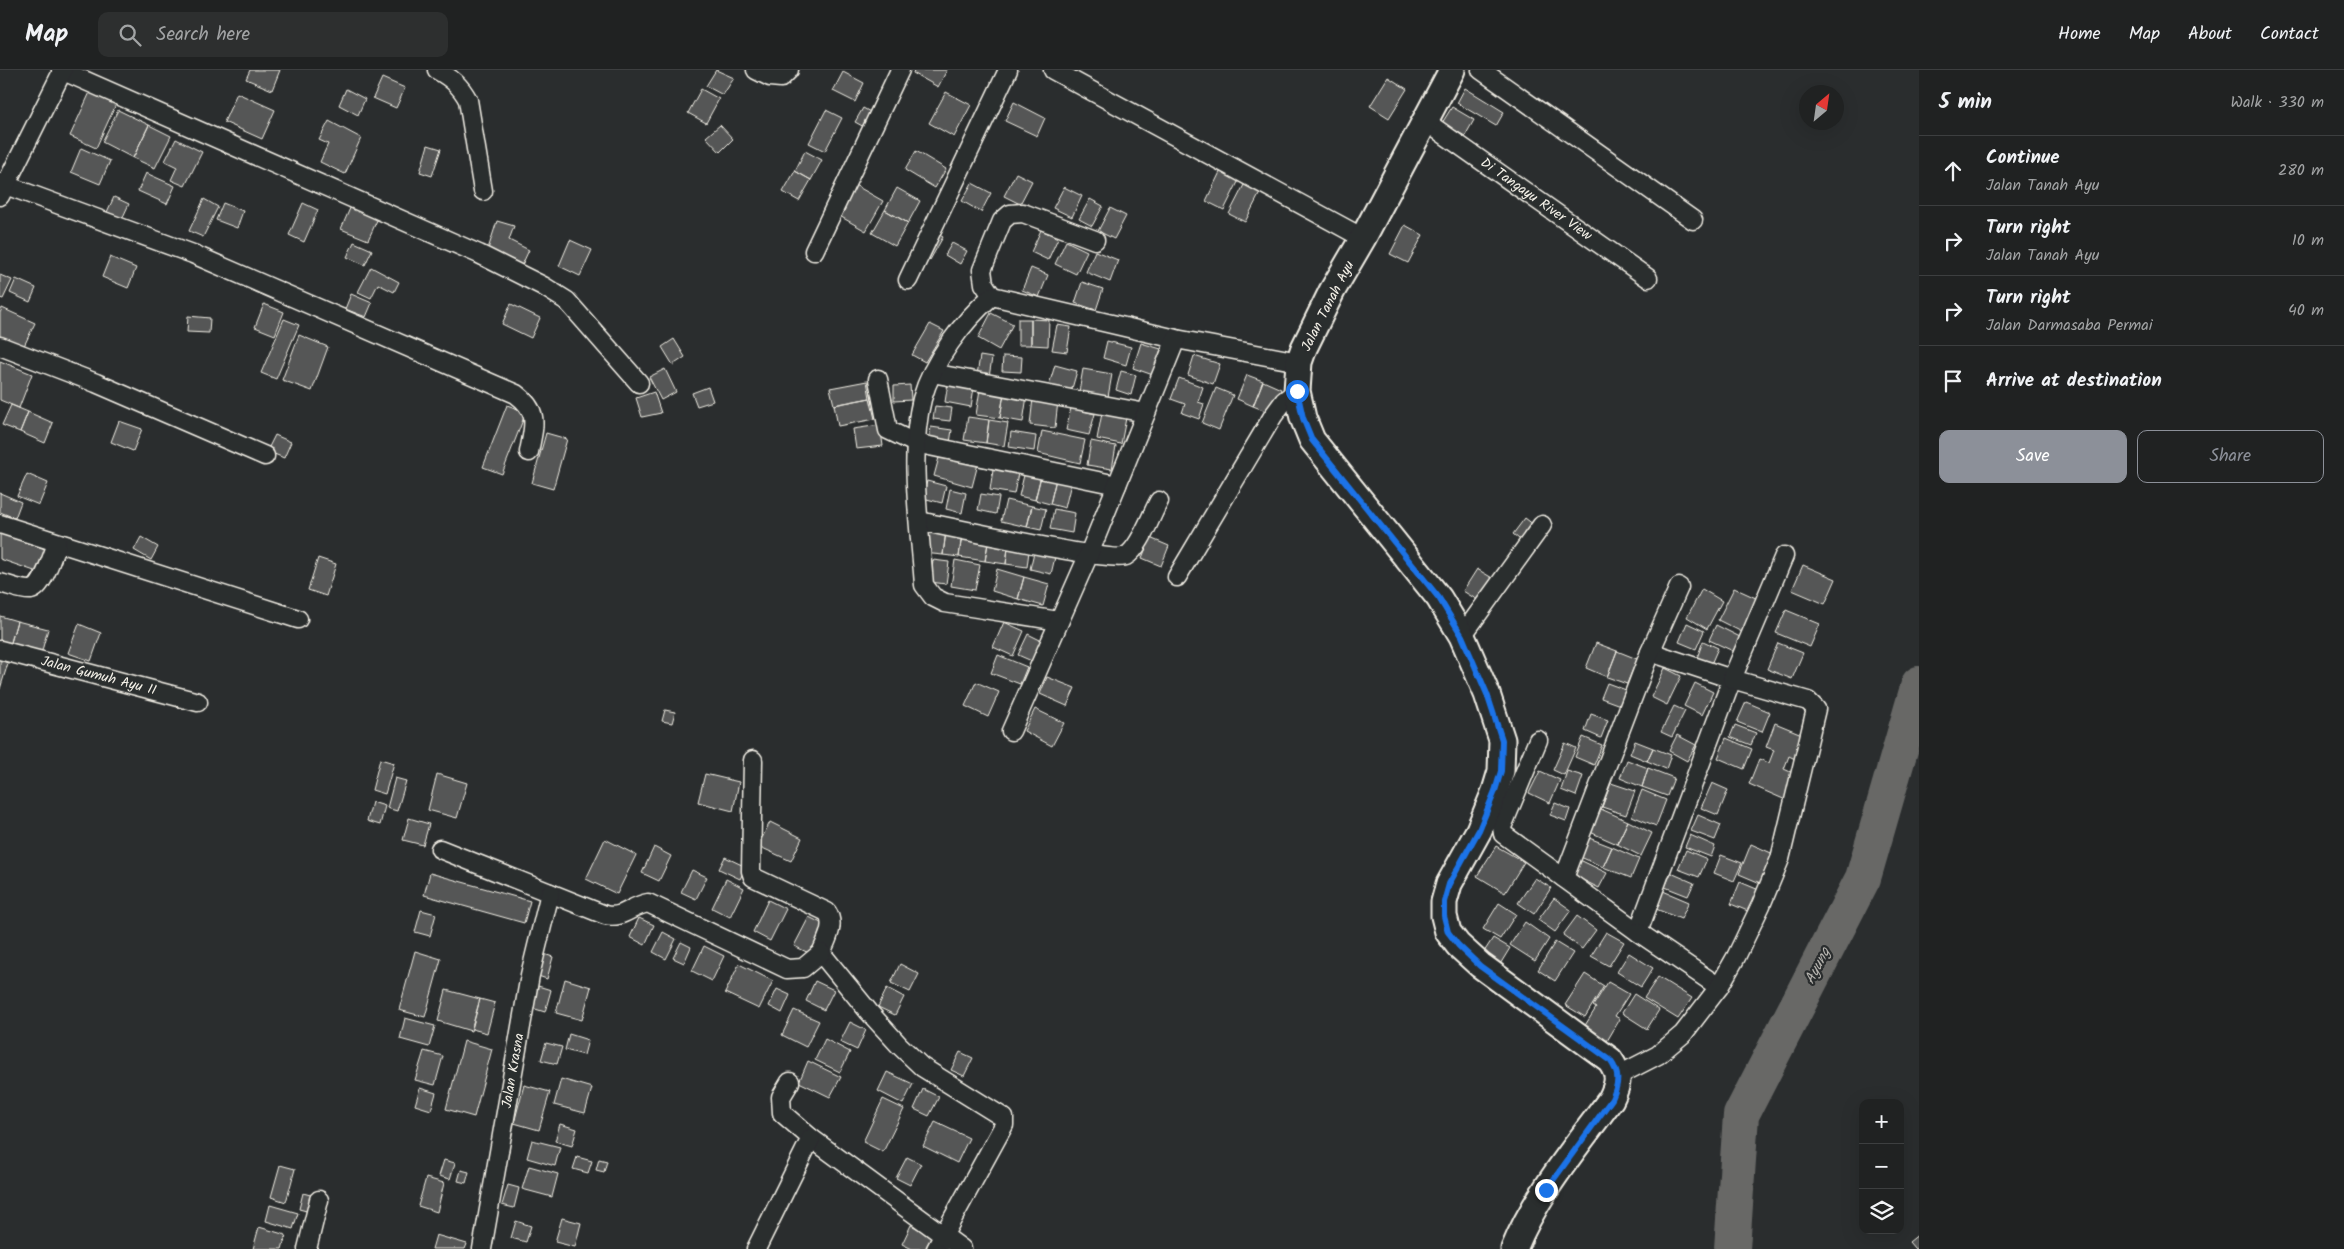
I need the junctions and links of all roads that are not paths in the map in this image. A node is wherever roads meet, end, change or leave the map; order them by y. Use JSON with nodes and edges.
{"nodes":[{"id":1,"x":62,"y":70,"type":"edge"},
{"id":2,"x":437,"y":70,"type":"edge"},
{"id":3,"x":756,"y":70,"type":"edge"},
{"id":4,"x":789,"y":70,"type":"edge"},
{"id":5,"x":900,"y":70,"type":"edge"},
{"id":6,"x":1008,"y":70,"type":"edge"},
{"id":7,"x":1053,"y":70,"type":"edge"},
{"id":8,"x":1452,"y":70,"type":"edge"},
{"id":9,"x":1481,"y":70,"type":"edge"},
{"id":10,"x":1425,"y":122,"type":"junction"},
{"id":11,"x":2,"y":188,"type":"edge"},
{"id":12,"x":482,"y":191,"type":"dead end"},
{"id":13,"x":1693,"y":220,"type":"dead end"},
{"id":14,"x":1363,"y":238,"type":"junction"},
{"id":15,"x":1095,"y":240,"type":"dead end"},
{"id":16,"x":814,"y":251,"type":"dead end"},
{"id":17,"x":1648,"y":278,"type":"dead end"},
{"id":18,"x":908,"y":280,"type":"dead end"},
{"id":19,"x":992,"y":296,"type":"junction"},
{"id":20,"x":1176,"y":339,"type":"junction"},
{"id":21,"x":0,"y":346,"type":"edge"},
{"id":22,"x":1300,"y":362,"type":"junction"},
{"id":23,"x":932,"y":373,"type":"junction"},
{"id":24,"x":878,"y":379,"type":"dead end"},
{"id":25,"x":639,"y":383,"type":"dead end"},
{"id":26,"x":1297,"y":391,"type":"junction"},
{"id":27,"x":1146,"y":413,"type":"junction"},
{"id":28,"x":915,"y":442,"type":"junction"},
{"id":29,"x":529,"y":452,"type":"dead end"},
{"id":30,"x":265,"y":456,"type":"dead end"},
{"id":31,"x":1117,"y":485,"type":"junction"},
{"id":32,"x":1158,"y":501,"type":"dead end"},
{"id":33,"x":919,"y":521,"type":"junction"},
{"id":34,"x":0,"y":524,"type":"edge"},
{"id":35,"x":1542,"y":526,"type":"dead end"},
{"id":36,"x":57,"y":543,"type":"junction"},
{"id":37,"x":1089,"y":554,"type":"junction"},
{"id":38,"x":1784,"y":556,"type":"dead end"},
{"id":39,"x":1177,"y":577,"type":"dead end"},
{"id":40,"x":0,"y":583,"type":"edge"},
{"id":41,"x":1679,"y":587,"type":"dead end"},
{"id":42,"x":298,"y":619,"type":"dead end"},
{"id":43,"x":1059,"y":621,"type":"junction"},
{"id":44,"x":1462,"y":636,"type":"junction"},
{"id":45,"x":0,"y":650,"type":"edge"},
{"id":46,"x":1650,"y":652,"type":"junction"},
{"id":47,"x":1732,"y":679,"type":"junction"},
{"id":48,"x":198,"y":702,"type":"dead end"},
{"id":49,"x":1011,"y":731,"type":"dead end"},
{"id":50,"x":1538,"y":740,"type":"dead end"},
{"id":51,"x":753,"y":760,"type":"dead end"},
{"id":52,"x":440,"y":849,"type":"dead end"},
{"id":53,"x":1564,"y":878,"type":"junction"},
{"id":54,"x":550,"y":893,"type":"junction"},
{"id":55,"x":1638,"y":932,"type":"junction"},
{"id":56,"x":821,"y":953,"type":"junction"},
{"id":57,"x":1719,"y":987,"type":"junction"},
{"id":58,"x":1618,"y":1075,"type":"junction"},
{"id":59,"x":790,"y":1082,"type":"dead end"},
{"id":60,"x":811,"y":1138,"type":"junction"},
{"id":61,"x":319,"y":1200,"type":"dead end"},
{"id":62,"x":940,"y":1243,"type":"edge"},
{"id":63,"x":307,"y":1249,"type":"edge"},
{"id":64,"x":482,"y":1249,"type":"edge"},
{"id":65,"x":756,"y":1249,"type":"edge"},
{"id":66,"x":962,"y":1249,"type":"edge"},
{"id":67,"x":1514,"y":1249,"type":"edge"}],
"edges":[{"from":1,"to":11,"type":"street"},
{"from":1,"to":25,"type":"street"},
{"from":2,"to":12,"type":"street"},
{"from":3,"to":4,"type":"street"},
{"from":5,"to":16,"type":"street"},
{"from":6,"to":18,"type":"street"},
{"from":7,"to":14,"type":"street"},
{"from":8,"to":10,"type":"street","name":"Jalan Tanah Ayu"},
{"from":9,"to":13,"type":"street"},
{"from":10,"to":14,"type":"street","name":"Jalan Tanah Ayu"},
{"from":10,"to":17,"type":"street","name":"Di Tangayu River View"},
{"from":11,"to":29,"type":"street"},
{"from":14,"to":22,"type":"street","name":"Jalan Tanah Ayu"},
{"from":15,"to":19,"type":"street"},
{"from":19,"to":20,"type":"street"},
{"from":19,"to":23,"type":"street"},
{"from":20,"to":22,"type":"street"},
{"from":20,"to":27,"type":"street"},
{"from":21,"to":30,"type":"street"},
{"from":22,"to":26,"type":"street","name":"Jalan Tanah Ayu"},
{"from":23,"to":27,"type":"street"},
{"from":23,"to":28,"type":"street"},
{"from":24,"to":28,"type":"street"},
{"from":26,"to":39,"type":"street"},
{"from":26,"to":44,"type":"street","name":"Jalan Tanah Ayu"},
{"from":27,"to":31,"type":"street"},
{"from":28,"to":31,"type":"street"},
{"from":28,"to":33,"type":"street"},
{"from":31,"to":37,"type":"street"},
{"from":32,"to":37,"type":"street"},
{"from":33,"to":37,"type":"street"},
{"from":33,"to":43,"type":"street"},
{"from":34,"to":36,"type":"street"},
{"from":35,"to":44,"type":"street"},
{"from":36,"to":40,"type":"street"},
{"from":36,"to":42,"type":"street"},
{"from":37,"to":43,"type":"street"},
{"from":38,"to":47,"type":"street"},
{"from":41,"to":46,"type":"street"},
{"from":43,"to":49,"type":"street"},
{"from":44,"to":58,"type":"street","name":"Jalan Tanah Ayu"},
{"from":45,"to":48,"type":"street","name":"Jalan Gumuh Ayu II"},
{"from":46,"to":47,"type":"street"},
{"from":46,"to":53,"type":"street"},
{"from":47,"to":55,"type":"street"},
{"from":47,"to":57,"type":"street"},
{"from":50,"to":53,"type":"street"},
{"from":51,"to":56,"type":"street"},
{"from":52,"to":54,"type":"street"},
{"from":53,"to":55,"type":"street"},
{"from":54,"to":56,"type":"street"},
{"from":54,"to":64,"type":"street","name":"Jalan Krasna"},
{"from":55,"to":57,"type":"street"},
{"from":56,"to":62,"type":"street"},
{"from":57,"to":58,"type":"street"},
{"from":58,"to":67,"type":"street"},
{"from":59,"to":60,"type":"street"},
{"from":60,"to":62,"type":"street"},
{"from":60,"to":65,"type":"street"},
{"from":61,"to":63,"type":"street"},
{"from":62,"to":66,"type":"street"}]}
